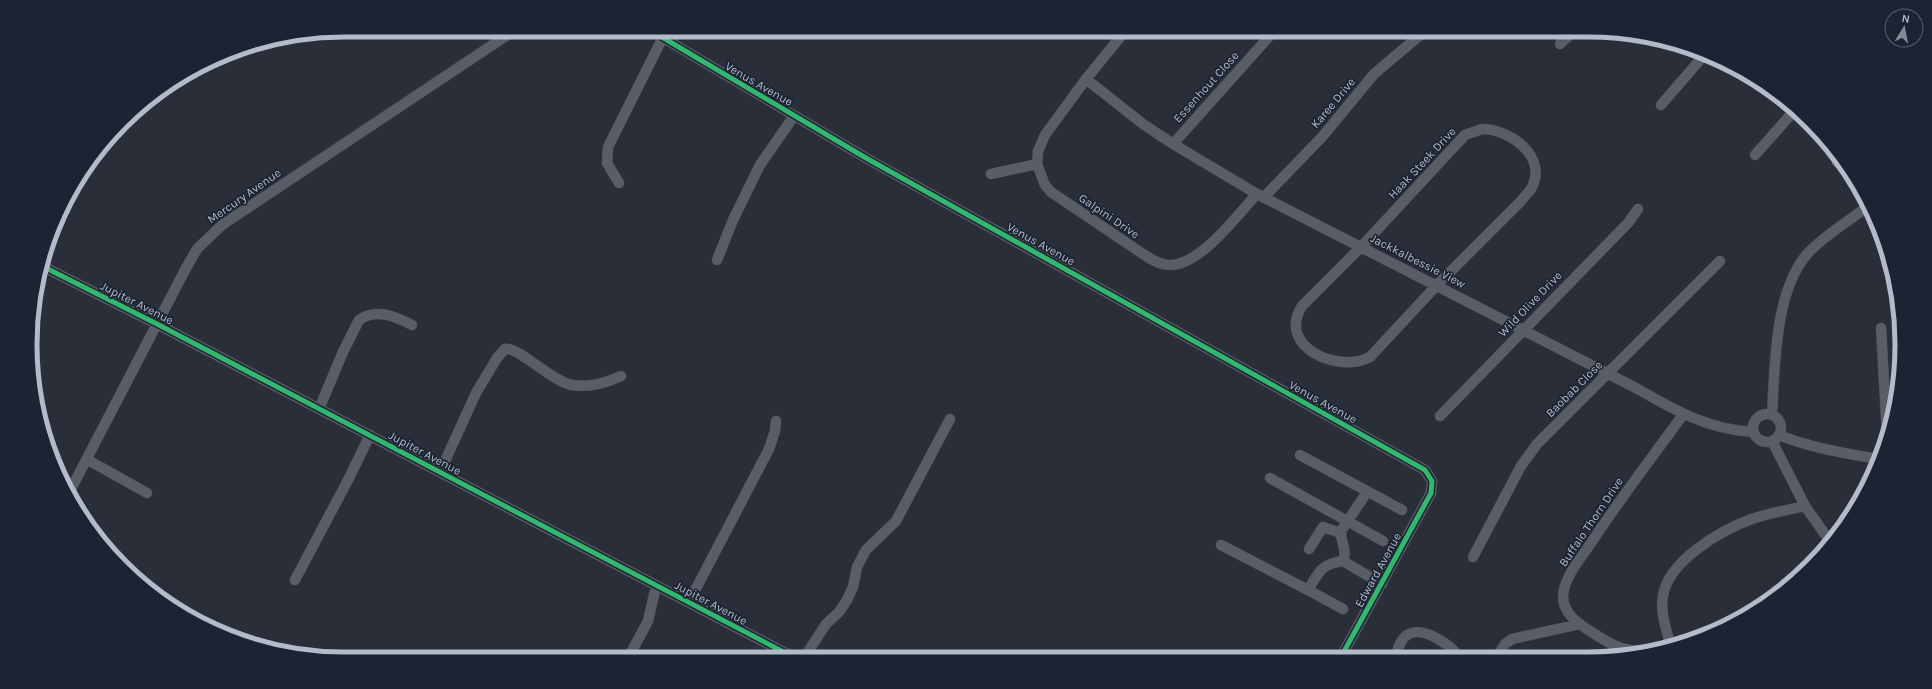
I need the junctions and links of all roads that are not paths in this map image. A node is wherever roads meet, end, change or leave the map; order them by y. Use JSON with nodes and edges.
{"nodes":[{"id":1,"x":505,"y":37,"type":"edge"},
{"id":2,"x":659,"y":37,"type":"edge"},
{"id":3,"x":1120,"y":37,"type":"edge"},
{"id":4,"x":1269,"y":37,"type":"edge"},
{"id":5,"x":1418,"y":37,"type":"edge"},
{"id":6,"x":1568,"y":37,"type":"edge"},
{"id":7,"x":662,"y":39,"type":"junction"},
{"id":8,"x":1560,"y":44,"type":"dead end"},
{"id":9,"x":1701,"y":59,"type":"edge"},
{"id":10,"x":1086,"y":79,"type":"junction"},
{"id":11,"x":1661,"y":105,"type":"dead end"},
{"id":12,"x":1791,"y":114,"type":"edge"},
{"id":13,"x":794,"y":116,"type":"junction"},
{"id":14,"x":1173,"y":144,"type":"junction"},
{"id":15,"x":1755,"y":155,"type":"dead end"},
{"id":16,"x":1037,"y":164,"type":"junction"},
{"id":17,"x":991,"y":174,"type":"dead end"},
{"id":18,"x":619,"y":183,"type":"dead end"},
{"id":19,"x":1260,"y":195,"type":"junction"},
{"id":20,"x":1638,"y":209,"type":"dead end"},
{"id":21,"x":1864,"y":209,"type":"edge"},
{"id":22,"x":1362,"y":246,"type":"junction"},
{"id":23,"x":717,"y":260,"type":"dead end"},
{"id":24,"x":1720,"y":261,"type":"dead end"},
{"id":25,"x":46,"y":268,"type":"edge"},
{"id":26,"x":1438,"y":285,"type":"junction"},
{"id":27,"x":157,"y":324,"type":"junction"},
{"id":28,"x":412,"y":325,"type":"dead end"},
{"id":29,"x":1881,"y":328,"type":"dead end"},
{"id":30,"x":1523,"y":330,"type":"junction"},
{"id":31,"x":1608,"y":373,"type":"junction"},
{"id":32,"x":621,"y":376,"type":"dead end"},
{"id":33,"x":319,"y":409,"type":"junction"},
{"id":34,"x":1683,"y":415,"type":"junction"},
{"id":35,"x":1772,"y":415,"type":"junction"},
{"id":36,"x":1440,"y":416,"type":"dead end"},
{"id":37,"x":950,"y":419,"type":"dead end"},
{"id":38,"x":1886,"y":419,"type":"edge"},
{"id":39,"x":776,"y":421,"type":"dead end"},
{"id":40,"x":1754,"y":432,"type":"junction"},
{"id":41,"x":370,"y":435,"type":"junction"},
{"id":42,"x":1775,"y":438,"type":"junction"},
{"id":43,"x":1300,"y":455,"type":"dead end"},
{"id":44,"x":1873,"y":458,"type":"edge"},
{"id":45,"x":88,"y":460,"type":"junction"},
{"id":46,"x":1425,"y":470,"type":"joint"},
{"id":47,"x":440,"y":472,"type":"junction"},
{"id":48,"x":1270,"y":478,"type":"dead end"},
{"id":49,"x":72,"y":487,"type":"edge"},
{"id":50,"x":147,"y":492,"type":"dead end"},
{"id":51,"x":1367,"y":492,"type":"junction"},
{"id":52,"x":1805,"y":506,"type":"junction"},
{"id":53,"x":1402,"y":510,"type":"dead end"},
{"id":54,"x":1347,"y":522,"type":"junction"},
{"id":55,"x":1341,"y":533,"type":"junction"},
{"id":56,"x":1827,"y":537,"type":"edge"},
{"id":57,"x":1383,"y":541,"type":"dead end"},
{"id":58,"x":1221,"y":545,"type":"dead end"},
{"id":59,"x":1309,"y":549,"type":"dead end"},
{"id":60,"x":1473,"y":557,"type":"dead end"},
{"id":61,"x":1343,"y":561,"type":"junction"},
{"id":62,"x":295,"y":580,"type":"dead end"},
{"id":63,"x":1382,"y":584,"type":"junction"},
{"id":64,"x":656,"y":586,"type":"junction"},
{"id":65,"x":1308,"y":590,"type":"junction"},
{"id":66,"x":689,"y":602,"type":"junction"},
{"id":67,"x":1343,"y":609,"type":"dead end"},
{"id":68,"x":1580,"y":624,"type":"junction"},
{"id":69,"x":1669,"y":641,"type":"edge"},
{"id":70,"x":1625,"y":649,"type":"edge"},
{"id":71,"x":631,"y":652,"type":"edge"},
{"id":72,"x":773,"y":652,"type":"edge"},
{"id":73,"x":808,"y":652,"type":"edge"},
{"id":74,"x":1344,"y":652,"type":"edge"},
{"id":75,"x":1398,"y":652,"type":"edge"},
{"id":76,"x":1453,"y":652,"type":"edge"},
{"id":77,"x":1500,"y":652,"type":"edge"}],
"edges":[{"from":1,"to":27,"type":"street","name":"Mercury Avenue"},
{"from":2,"to":7,"type":"street","name":"Venus Avenue"},
{"from":3,"to":10,"type":"street"},
{"from":4,"to":14,"type":"street","name":"Essenhout Close"},
{"from":5,"to":19,"type":"street","name":"Karee Drive"},
{"from":6,"to":8,"type":"street"},
{"from":7,"to":13,"type":"street","name":"Venus Avenue"},
{"from":7,"to":18,"type":"street"},
{"from":9,"to":11,"type":"street"},
{"from":10,"to":14,"type":"street","name":"Jackkalbessie View"},
{"from":10,"to":16,"type":"street"},
{"from":12,"to":15,"type":"street"},
{"from":13,"to":23,"type":"street"},
{"from":13,"to":46,"type":"street","name":"Venus Avenue"},
{"from":14,"to":19,"type":"street","name":"Jackkalbessie View"},
{"from":16,"to":17,"type":"street"},
{"from":16,"to":19,"type":"street","name":"Galpini Drive"},
{"from":19,"to":22,"type":"street","name":"Jackkalbessie View"},
{"from":20,"to":30,"type":"street","name":"Wild Olive Drive"},
{"from":21,"to":35,"type":"street"},
{"from":22,"to":26,"type":"street","name":"Jackkalbessie View"},
{"from":22,"to":26,"type":"street","name":"Haak Steek Drive"},
{"from":22,"to":26,"type":"street","name":"Haak Steek Drive"},
{"from":24,"to":31,"type":"street","name":"Baobab Close"},
{"from":25,"to":27,"type":"street","name":"Jupiter Avenue"},
{"from":26,"to":30,"type":"street","name":"Jackkalbessie View"},
{"from":27,"to":33,"type":"street","name":"Jupiter Avenue"},
{"from":27,"to":45,"type":"street","name":"Mercury Avenue"},
{"from":28,"to":33,"type":"street"},
{"from":29,"to":38,"type":"street"},
{"from":30,"to":31,"type":"street","name":"Jackkalbessie View"},
{"from":30,"to":36,"type":"street","name":"Wild Olive Drive"},
{"from":31,"to":34,"type":"street","name":"Jackkalbessie View"},
{"from":31,"to":60,"type":"street","name":"Baobab Close"},
{"from":32,"to":47,"type":"street"},
{"from":33,"to":41,"type":"street","name":"Jupiter Avenue"},
{"from":34,"to":40,"type":"street","name":"Jackkalbessie View"},
{"from":34,"to":68,"type":"street","name":"Buffalo Thorn Drive"},
{"from":35,"to":40,"type":"street"},
{"from":35,"to":42,"type":"street"},
{"from":37,"to":73,"type":"street"},
{"from":39,"to":66,"type":"street"},
{"from":40,"to":42,"type":"street"},
{"from":41,"to":47,"type":"street","name":"Jupiter Avenue"},
{"from":41,"to":62,"type":"street"},
{"from":42,"to":44,"type":"street"},
{"from":42,"to":52,"type":"street"},
{"from":43,"to":51,"type":"street"},
{"from":45,"to":49,"type":"street","name":"Mercury Avenue"},
{"from":45,"to":50,"type":"street"},
{"from":46,"to":63,"type":"street","name":"Edward Avenue"},
{"from":47,"to":64,"type":"street","name":"Jupiter Avenue"},
{"from":48,"to":54,"type":"street"},
{"from":51,"to":53,"type":"street"},
{"from":51,"to":54,"type":"street"},
{"from":52,"to":56,"type":"street"},
{"from":52,"to":69,"type":"street"},
{"from":54,"to":55,"type":"street"},
{"from":54,"to":57,"type":"street"},
{"from":55,"to":59,"type":"street"},
{"from":55,"to":61,"type":"street"},
{"from":58,"to":65,"type":"street"},
{"from":61,"to":63,"type":"street"},
{"from":61,"to":65,"type":"street"},
{"from":63,"to":74,"type":"street","name":"Edward Avenue"},
{"from":64,"to":66,"type":"street","name":"Jupiter Avenue"},
{"from":64,"to":71,"type":"street"},
{"from":65,"to":67,"type":"street"},
{"from":66,"to":72,"type":"street","name":"Jupiter Avenue"},
{"from":68,"to":70,"type":"street","name":"Buffalo Thorn Drive"},
{"from":68,"to":77,"type":"street"},
{"from":75,"to":76,"type":"street"}]}
